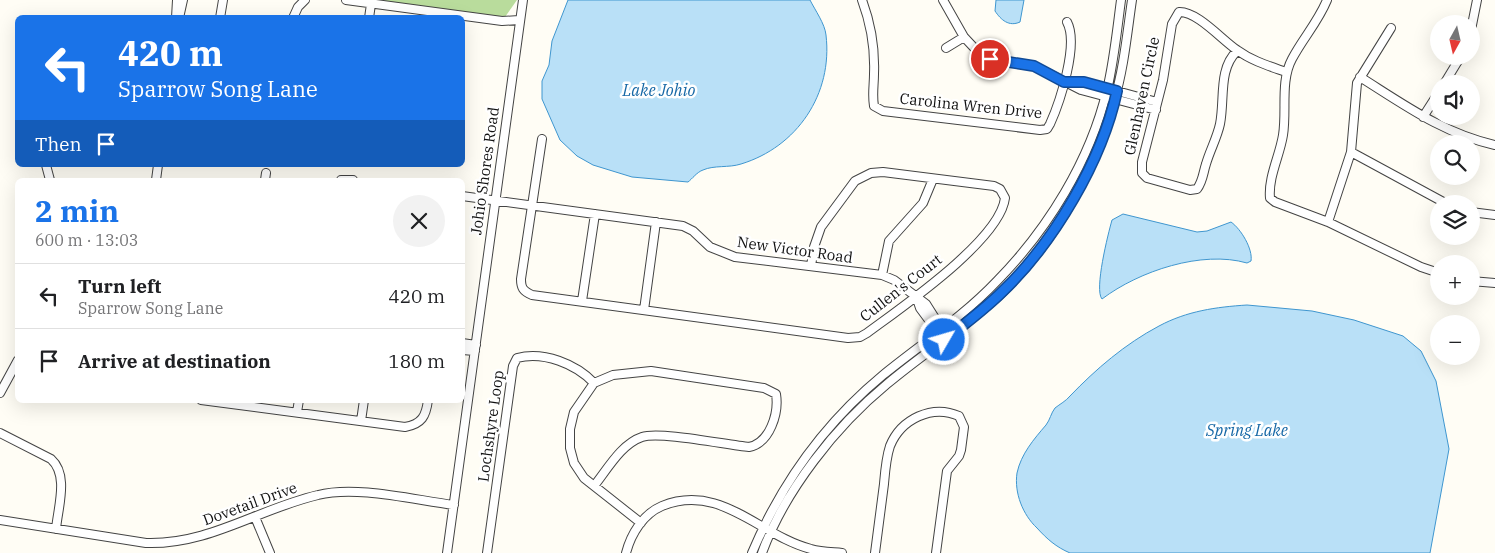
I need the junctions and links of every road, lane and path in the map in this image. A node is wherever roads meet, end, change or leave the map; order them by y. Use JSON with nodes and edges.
{"nodes":[{"id":1,"x":177,"y":0,"type":"edge"},
{"id":2,"x":183,"y":0,"type":"edge"},
{"id":3,"x":222,"y":0,"type":"edge"},
{"id":4,"x":305,"y":0,"type":"edge"},
{"id":5,"x":346,"y":0,"type":"edge"},
{"id":6,"x":522,"y":0,"type":"edge"},
{"id":7,"x":862,"y":0,"type":"edge"},
{"id":8,"x":943,"y":0,"type":"edge"},
{"id":9,"x":1121,"y":0,"type":"edge"},
{"id":10,"x":1132,"y":0,"type":"edge"},
{"id":11,"x":1326,"y":0,"type":"edge"},
{"id":12,"x":1477,"y":0,"type":"edge"},
{"id":13,"x":371,"y":4,"type":"junction"},
{"id":14,"x":177,"y":15,"type":"edge"},
{"id":15,"x":178,"y":15,"type":"edge"},
{"id":16,"x":220,"y":15,"type":"edge"},
{"id":17,"x":294,"y":15,"type":"edge"},
{"id":18,"x":369,"y":15,"type":"edge"},
{"id":19,"x":438,"y":15,"type":"edge"},
{"id":20,"x":1474,"y":15,"type":"edge"},
{"id":21,"x":465,"y":18,"type":"edge"},
{"id":22,"x":519,"y":20,"type":"junction"},
{"id":23,"x":1067,"y":22,"type":"dead end"},
{"id":24,"x":1391,"y":28,"type":"dead end"},
{"id":25,"x":964,"y":37,"type":"junction"},
{"id":26,"x":946,"y":48,"type":"dead end"},
{"id":27,"x":1237,"y":50,"type":"junction"},
{"id":28,"x":1286,"y":72,"type":"junction"},
{"id":29,"x":1360,"y":77,"type":"junction"},
{"id":30,"x":1064,"y":82,"type":"junction"},
{"id":31,"x":1106,"y":93,"type":"junction"},
{"id":32,"x":1116,"y":95,"type":"junction"},
{"id":33,"x":1156,"y":106,"type":"junction"},
{"id":34,"x":1430,"y":106,"type":"edge"},
{"id":35,"x":1423,"y":117,"type":"junction"},
{"id":36,"x":542,"y":139,"type":"dead end"},
{"id":37,"x":1495,"y":145,"type":"edge"},
{"id":38,"x":1350,"y":152,"type":"junction"},
{"id":39,"x":932,"y":179,"type":"junction"},
{"id":40,"x":1430,"y":195,"type":"edge"},
{"id":41,"x":465,"y":196,"type":"edge"},
{"id":42,"x":495,"y":200,"type":"junction"},
{"id":43,"x":533,"y":206,"type":"junction"},
{"id":44,"x":1480,"y":213,"type":"edge"},
{"id":45,"x":595,"y":214,"type":"junction"},
{"id":46,"x":1495,"y":215,"type":"edge"},
{"id":47,"x":656,"y":222,"type":"junction"},
{"id":48,"x":1328,"y":222,"type":"junction"},
{"id":49,"x":811,"y":266,"type":"junction"},
{"id":50,"x":1430,"y":270,"type":"edge"},
{"id":51,"x":882,"y":275,"type":"junction"},
{"id":52,"x":1480,"y":281,"type":"edge"},
{"id":53,"x":1495,"y":283,"type":"edge"},
{"id":54,"x":916,"y":296,"type":"junction"},
{"id":55,"x":582,"y":301,"type":"junction"},
{"id":56,"x":644,"y":310,"type":"junction"},
{"id":57,"x":940,"y":330,"type":"junction"},
{"id":58,"x":944,"y":340,"type":"junction"},
{"id":59,"x":465,"y":344,"type":"edge"},
{"id":60,"x":475,"y":348,"type":"junction"},
{"id":61,"x":465,"y":350,"type":"edge"},
{"id":62,"x":15,"y":365,"type":"edge"},
{"id":63,"x":594,"y":383,"type":"junction"},
{"id":64,"x":0,"y":393,"type":"edge"},
{"id":65,"x":242,"y":403,"type":"edge"},
{"id":66,"x":298,"y":403,"type":"edge"},
{"id":67,"x":364,"y":403,"type":"edge"},
{"id":68,"x":427,"y":403,"type":"edge"},
{"id":69,"x":297,"y":412,"type":"junction"},
{"id":70,"x":361,"y":421,"type":"junction"},
{"id":71,"x":0,"y":434,"type":"edge"},
{"id":72,"x":594,"y":486,"type":"junction"},
{"id":73,"x":454,"y":505,"type":"junction"},
{"id":74,"x":255,"y":517,"type":"junction"},
{"id":75,"x":0,"y":520,"type":"edge"},
{"id":76,"x":641,"y":522,"type":"junction"},
{"id":77,"x":764,"y":526,"type":"junction"},
{"id":78,"x":56,"y":529,"type":"junction"},
{"id":79,"x":772,"y":531,"type":"junction"},
{"id":80,"x":810,"y":551,"type":"edge"},
{"id":81,"x":270,"y":553,"type":"edge"},
{"id":82,"x":448,"y":553,"type":"edge"},
{"id":83,"x":487,"y":553,"type":"edge"},
{"id":84,"x":626,"y":553,"type":"edge"},
{"id":85,"x":752,"y":553,"type":"edge"},
{"id":86,"x":762,"y":553,"type":"edge"},
{"id":87,"x":842,"y":553,"type":"edge"},
{"id":88,"x":875,"y":553,"type":"edge"},
{"id":89,"x":936,"y":553,"type":"edge"}],
"edges":[{"from":1,"to":14,"type":"street"},
{"from":2,"to":15,"type":"street"},
{"from":3,"to":16,"type":"street"},
{"from":4,"to":17,"type":"street"},
{"from":5,"to":13,"type":"street"},
{"from":6,"to":22,"type":"street","name":"Johio Shores Road"},
{"from":7,"to":30,"type":"street","name":"Carolina Wren Drive"},
{"from":8,"to":25,"type":"street"},
{"from":9,"to":31,"type":"street"},
{"from":10,"to":32,"type":"street"},
{"from":11,"to":28,"type":"street"},
{"from":12,"to":20,"type":"street"},
{"from":13,"to":18,"type":"street"},
{"from":13,"to":19,"type":"street"},
{"from":21,"to":22,"type":"street"},
{"from":22,"to":42,"type":"street","name":"Johio Shores Road"},
{"from":23,"to":30,"type":"street"},
{"from":24,"to":29,"type":"street"},
{"from":25,"to":26,"type":"street"},
{"from":25,"to":30,"type":"street"},
{"from":27,"to":28,"type":"street","name":"Glenhaven Circle"},
{"from":27,"to":33,"type":"street","name":"Glenhaven Circle"},
{"from":27,"to":33,"type":"street","name":"Glenhaven Circle"},
{"from":28,"to":48,"type":"street"},
{"from":29,"to":35,"type":"street"},
{"from":29,"to":38,"type":"street"},
{"from":30,"to":31,"type":"street"},
{"from":31,"to":32,"type":"street"},
{"from":31,"to":57,"type":"street"},
{"from":32,"to":33,"type":"street"},
{"from":32,"to":58,"type":"street"},
{"from":34,"to":35,"type":"street"},
{"from":35,"to":37,"type":"street"},
{"from":36,"to":43,"type":"street"},
{"from":38,"to":40,"type":"street"},
{"from":38,"to":48,"type":"street"},
{"from":39,"to":49,"type":"street","name":"Cullen's Court"},
{"from":39,"to":51,"type":"street"},
{"from":39,"to":54,"type":"street","name":"Cullen's Court"},
{"from":41,"to":42,"type":"street","name":"New Victor Road"},
{"from":42,"to":43,"type":"street","name":"New Victor Road"},
{"from":42,"to":60,"type":"street","name":"Johio Shores Road"},
{"from":43,"to":45,"type":"street","name":"New Victor Road"},
{"from":43,"to":55,"type":"street","name":"Cullen's Court"},
{"from":44,"to":46,"type":"street"},
{"from":45,"to":47,"type":"street","name":"New Victor Road"},
{"from":45,"to":55,"type":"street"},
{"from":47,"to":49,"type":"street","name":"New Victor Road"},
{"from":47,"to":56,"type":"street"},
{"from":48,"to":50,"type":"street"},
{"from":49,"to":51,"type":"street","name":"New Victor Road"},
{"from":51,"to":54,"type":"street","name":"New Victor Road"},
{"from":52,"to":53,"type":"street"},
{"from":54,"to":56,"type":"street","name":"Cullen's Court"},
{"from":54,"to":57,"type":"street","name":"New Victor Road"},
{"from":55,"to":56,"type":"street","name":"Cullen's Court"},
{"from":57,"to":58,"type":"street","name":"New Victor Road"},
{"from":57,"to":77,"type":"street"},
{"from":58,"to":79,"type":"street"},
{"from":59,"to":60,"type":"street"},
{"from":60,"to":61,"type":"street"},
{"from":60,"to":73,"type":"street","name":"Johio Shores Road"},
{"from":62,"to":64,"type":"street"},
{"from":63,"to":72,"type":"street"},
{"from":63,"to":72,"type":"street"},
{"from":63,"to":83,"type":"street","name":"Lochshyre Loop"},
{"from":65,"to":69,"type":"street"},
{"from":66,"to":69,"type":"street"},
{"from":67,"to":70,"type":"street"},
{"from":68,"to":70,"type":"street"},
{"from":69,"to":70,"type":"street"},
{"from":71,"to":78,"type":"street"},
{"from":72,"to":76,"type":"street"},
{"from":73,"to":74,"type":"street","name":"Dovetail Drive"},
{"from":73,"to":82,"type":"street","name":"Johio Shores Road"},
{"from":74,"to":78,"type":"street","name":"Dovetail Drive"},
{"from":74,"to":81,"type":"street"},
{"from":75,"to":78,"type":"street","name":"Dovetail Drive"},
{"from":76,"to":77,"type":"street"},
{"from":76,"to":84,"type":"street"},
{"from":77,"to":79,"type":"street"},
{"from":77,"to":85,"type":"street"},
{"from":79,"to":80,"type":"street"},
{"from":79,"to":86,"type":"street"},
{"from":80,"to":87,"type":"street"},
{"from":88,"to":89,"type":"street"}]}
